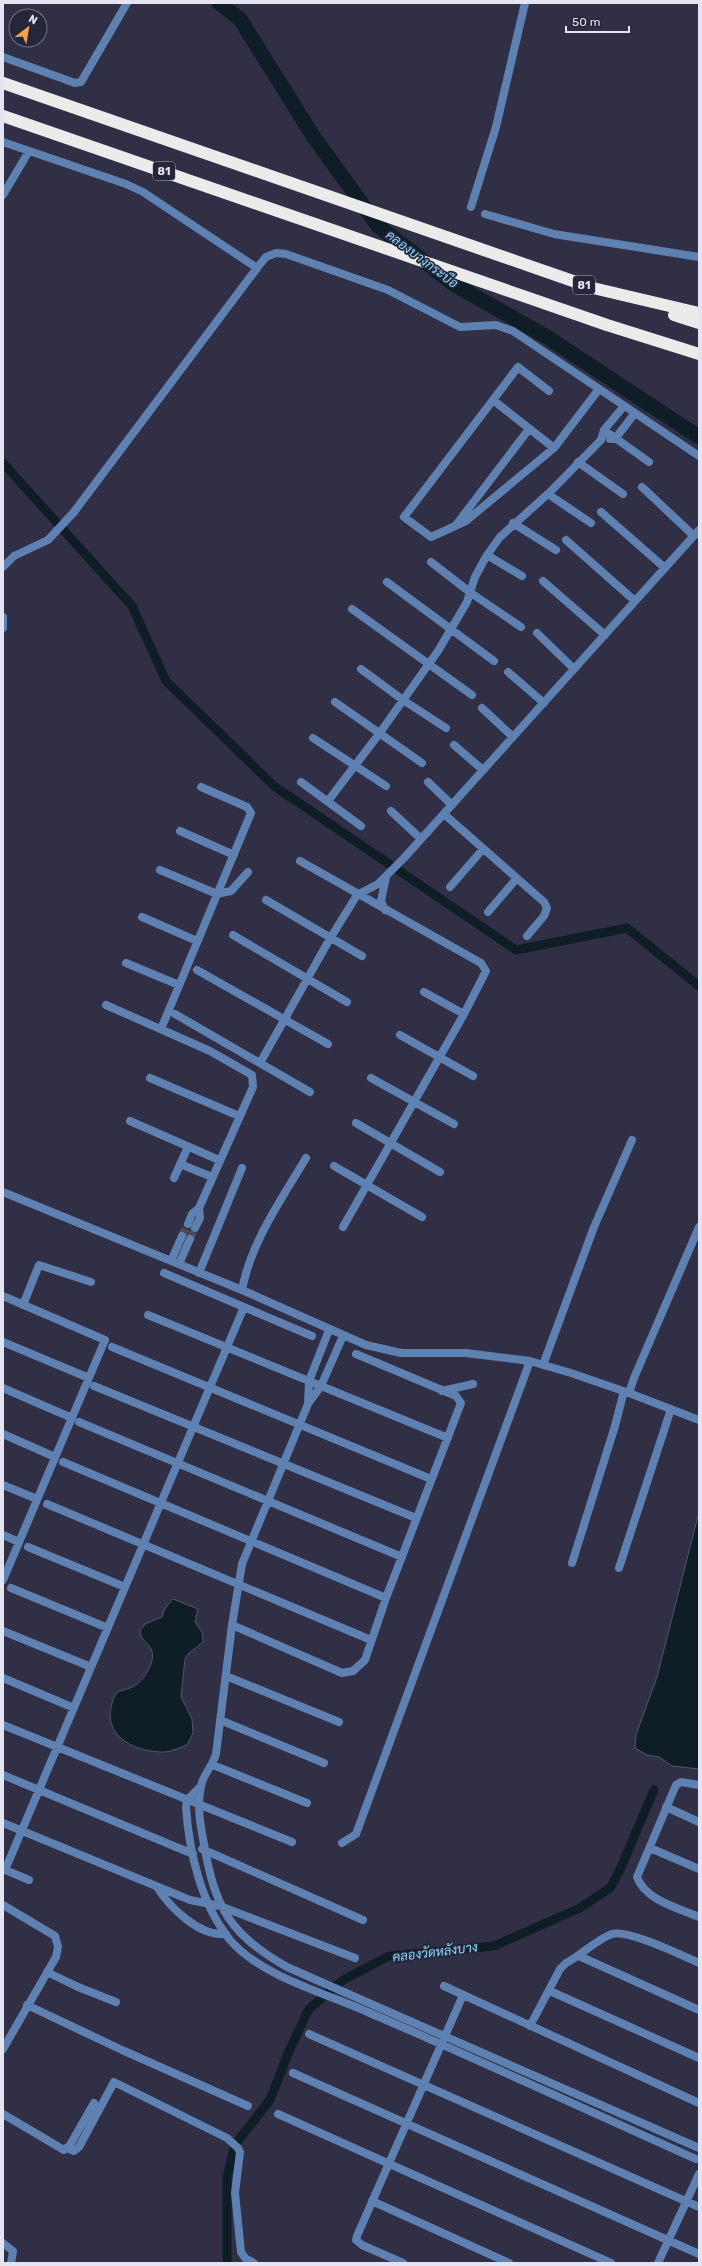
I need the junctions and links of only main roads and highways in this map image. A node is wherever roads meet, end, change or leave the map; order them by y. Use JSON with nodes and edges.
{"nodes":[{"id":1,"x":3,"y":82,"type":"edge"},
{"id":2,"x":3,"y":116,"type":"edge"},
{"id":3,"x":593,"y":288,"type":"junction"},
{"id":4,"x":699,"y":313,"type":"edge"},
{"id":5,"x":699,"y":323,"type":"edge"},
{"id":6,"x":699,"y":354,"type":"edge"}],
"edges":[{"from":1,"to":3,"type":"highway","number":"81"},
{"from":2,"to":6,"type":"highway","number":"81"},
{"from":3,"to":4,"type":"highway","number":"81"},
{"from":3,"to":5,"type":"highway","number":"81"}]}
